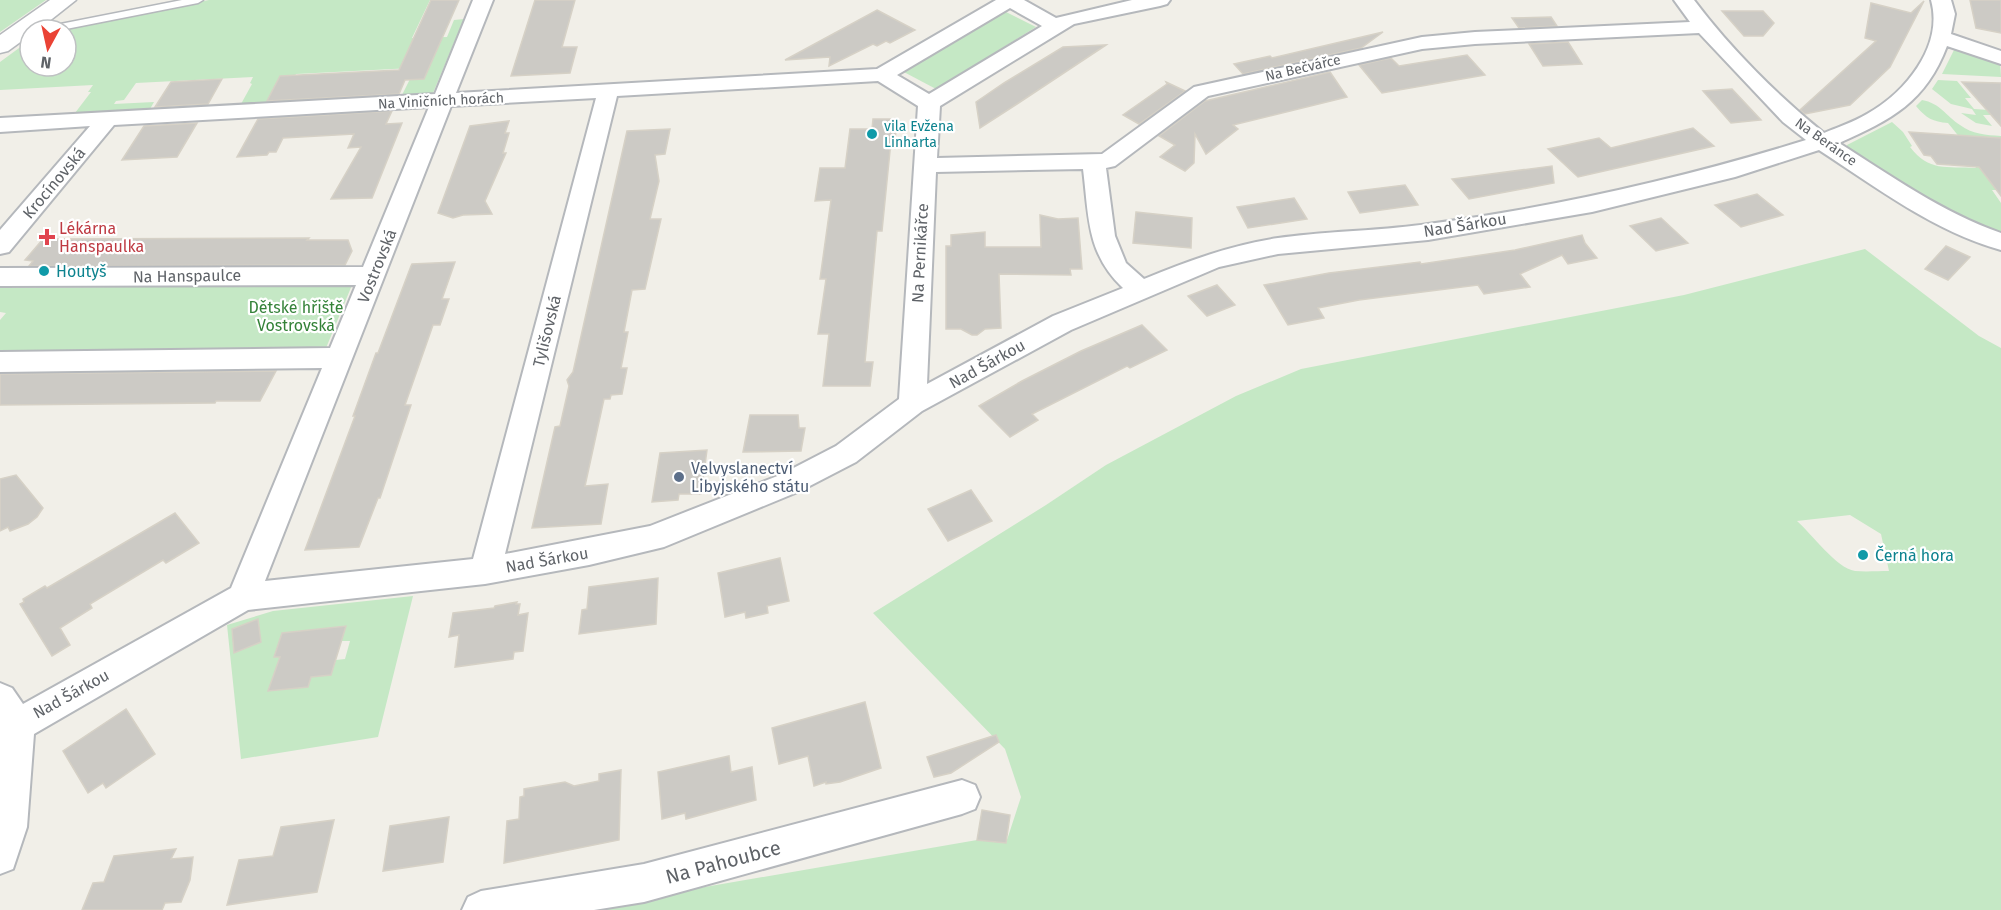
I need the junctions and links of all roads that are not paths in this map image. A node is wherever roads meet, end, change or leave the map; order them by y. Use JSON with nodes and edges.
{"nodes":[{"id":1,"x":65,"y":0,"type":"edge"},
{"id":2,"x":198,"y":0,"type":"edge"},
{"id":3,"x":483,"y":0,"type":"edge"},
{"id":4,"x":1160,"y":0,"type":"edge"},
{"id":5,"x":1684,"y":0,"type":"edge"},
{"id":6,"x":1941,"y":0,"type":"edge"},
{"id":7,"x":78,"y":24,"type":"edge"},
{"id":8,"x":1055,"y":25,"type":"junction"},
{"id":9,"x":1704,"y":27,"type":"junction"},
{"id":10,"x":1941,"y":37,"type":"junction"},
{"id":11,"x":11,"y":39,"type":"edge"},
{"id":12,"x":2001,"y":58,"type":"edge"},
{"id":13,"x":882,"y":75,"type":"junction"},
{"id":14,"x":608,"y":92,"type":"junction"},
{"id":15,"x":444,"y":101,"type":"junction"},
{"id":16,"x":929,"y":103,"type":"junction"},
{"id":17,"x":108,"y":119,"type":"junction"},
{"id":18,"x":0,"y":126,"type":"edge"},
{"id":19,"x":1822,"y":142,"type":"junction"},
{"id":20,"x":1094,"y":162,"type":"junction"},
{"id":21,"x":925,"y":165,"type":"junction"},
{"id":22,"x":4,"y":238,"type":"edge"},
{"id":23,"x":2001,"y":242,"type":"edge"},
{"id":24,"x":373,"y":276,"type":"junction"},
{"id":25,"x":0,"y":278,"type":"edge"},
{"id":26,"x":1140,"y":290,"type":"junction"},
{"id":27,"x":340,"y":358,"type":"junction"},
{"id":28,"x":0,"y":362,"type":"edge"},
{"id":29,"x":912,"y":404,"type":"junction"},
{"id":30,"x":485,"y":571,"type":"junction"},
{"id":31,"x":243,"y":597,"type":"junction"},
{"id":32,"x":4,"y":723,"type":"edge"},
{"id":33,"x":962,"y":797,"type":"dead end"},
{"id":34,"x":0,"y":856,"type":"edge"},
{"id":35,"x":481,"y":910,"type":"edge"}],
"edges":[{"from":1,"to":11,"type":"street"},
{"from":2,"to":7,"type":"lane"},
{"from":3,"to":15,"type":"street","name":"Vostrovská"},
{"from":4,"to":8,"type":"street"},
{"from":5,"to":9,"type":"street","name":"Na Beránce"},
{"from":6,"to":10,"type":"street","name":"Nad Šárkou"},
{"from":8,"to":13,"type":"street"},
{"from":8,"to":16,"type":"street"},
{"from":9,"to":19,"type":"street","name":"Na Beránce"},
{"from":9,"to":20,"type":"street","name":"Na Bečvářce"},
{"from":10,"to":12,"type":"street"},
{"from":10,"to":19,"type":"street","name":"Nad Šárkou"},
{"from":13,"to":14,"type":"street","name":"Na Viničních horách"},
{"from":13,"to":16,"type":"street"},
{"from":14,"to":15,"type":"street","name":"Na Viničních horách"},
{"from":14,"to":30,"type":"street","name":"Tylišovská"},
{"from":15,"to":17,"type":"street","name":"Na Viničních horách"},
{"from":15,"to":24,"type":"street","name":"Vostrovská"},
{"from":16,"to":21,"type":"street","name":"Na Pernikářce"},
{"from":17,"to":18,"type":"street","name":"Na Viničních horách"},
{"from":17,"to":22,"type":"street","name":"Krocínovská"},
{"from":19,"to":23,"type":"street","name":"Na Beránce"},
{"from":19,"to":26,"type":"street","name":"Nad Šárkou"},
{"from":20,"to":21,"type":"street","name":"Na Bečvářce"},
{"from":20,"to":26,"type":"street"},
{"from":21,"to":29,"type":"street","name":"Na Pernikářce"},
{"from":24,"to":25,"type":"street","name":"Na Hanspaulce"},
{"from":24,"to":27,"type":"street","name":"Vostrovská"},
{"from":26,"to":29,"type":"street","name":"Nad Šárkou"},
{"from":27,"to":28,"type":"street"},
{"from":27,"to":31,"type":"street","name":"Vostrovská"},
{"from":29,"to":30,"type":"street","name":"Nad Šárkou"},
{"from":30,"to":31,"type":"street","name":"Nad Šárkou"},
{"from":31,"to":32,"type":"street","name":"Nad Šárkou"},
{"from":32,"to":34,"type":"street"},
{"from":33,"to":35,"type":"street","name":"Na Pahoubce"}]}
